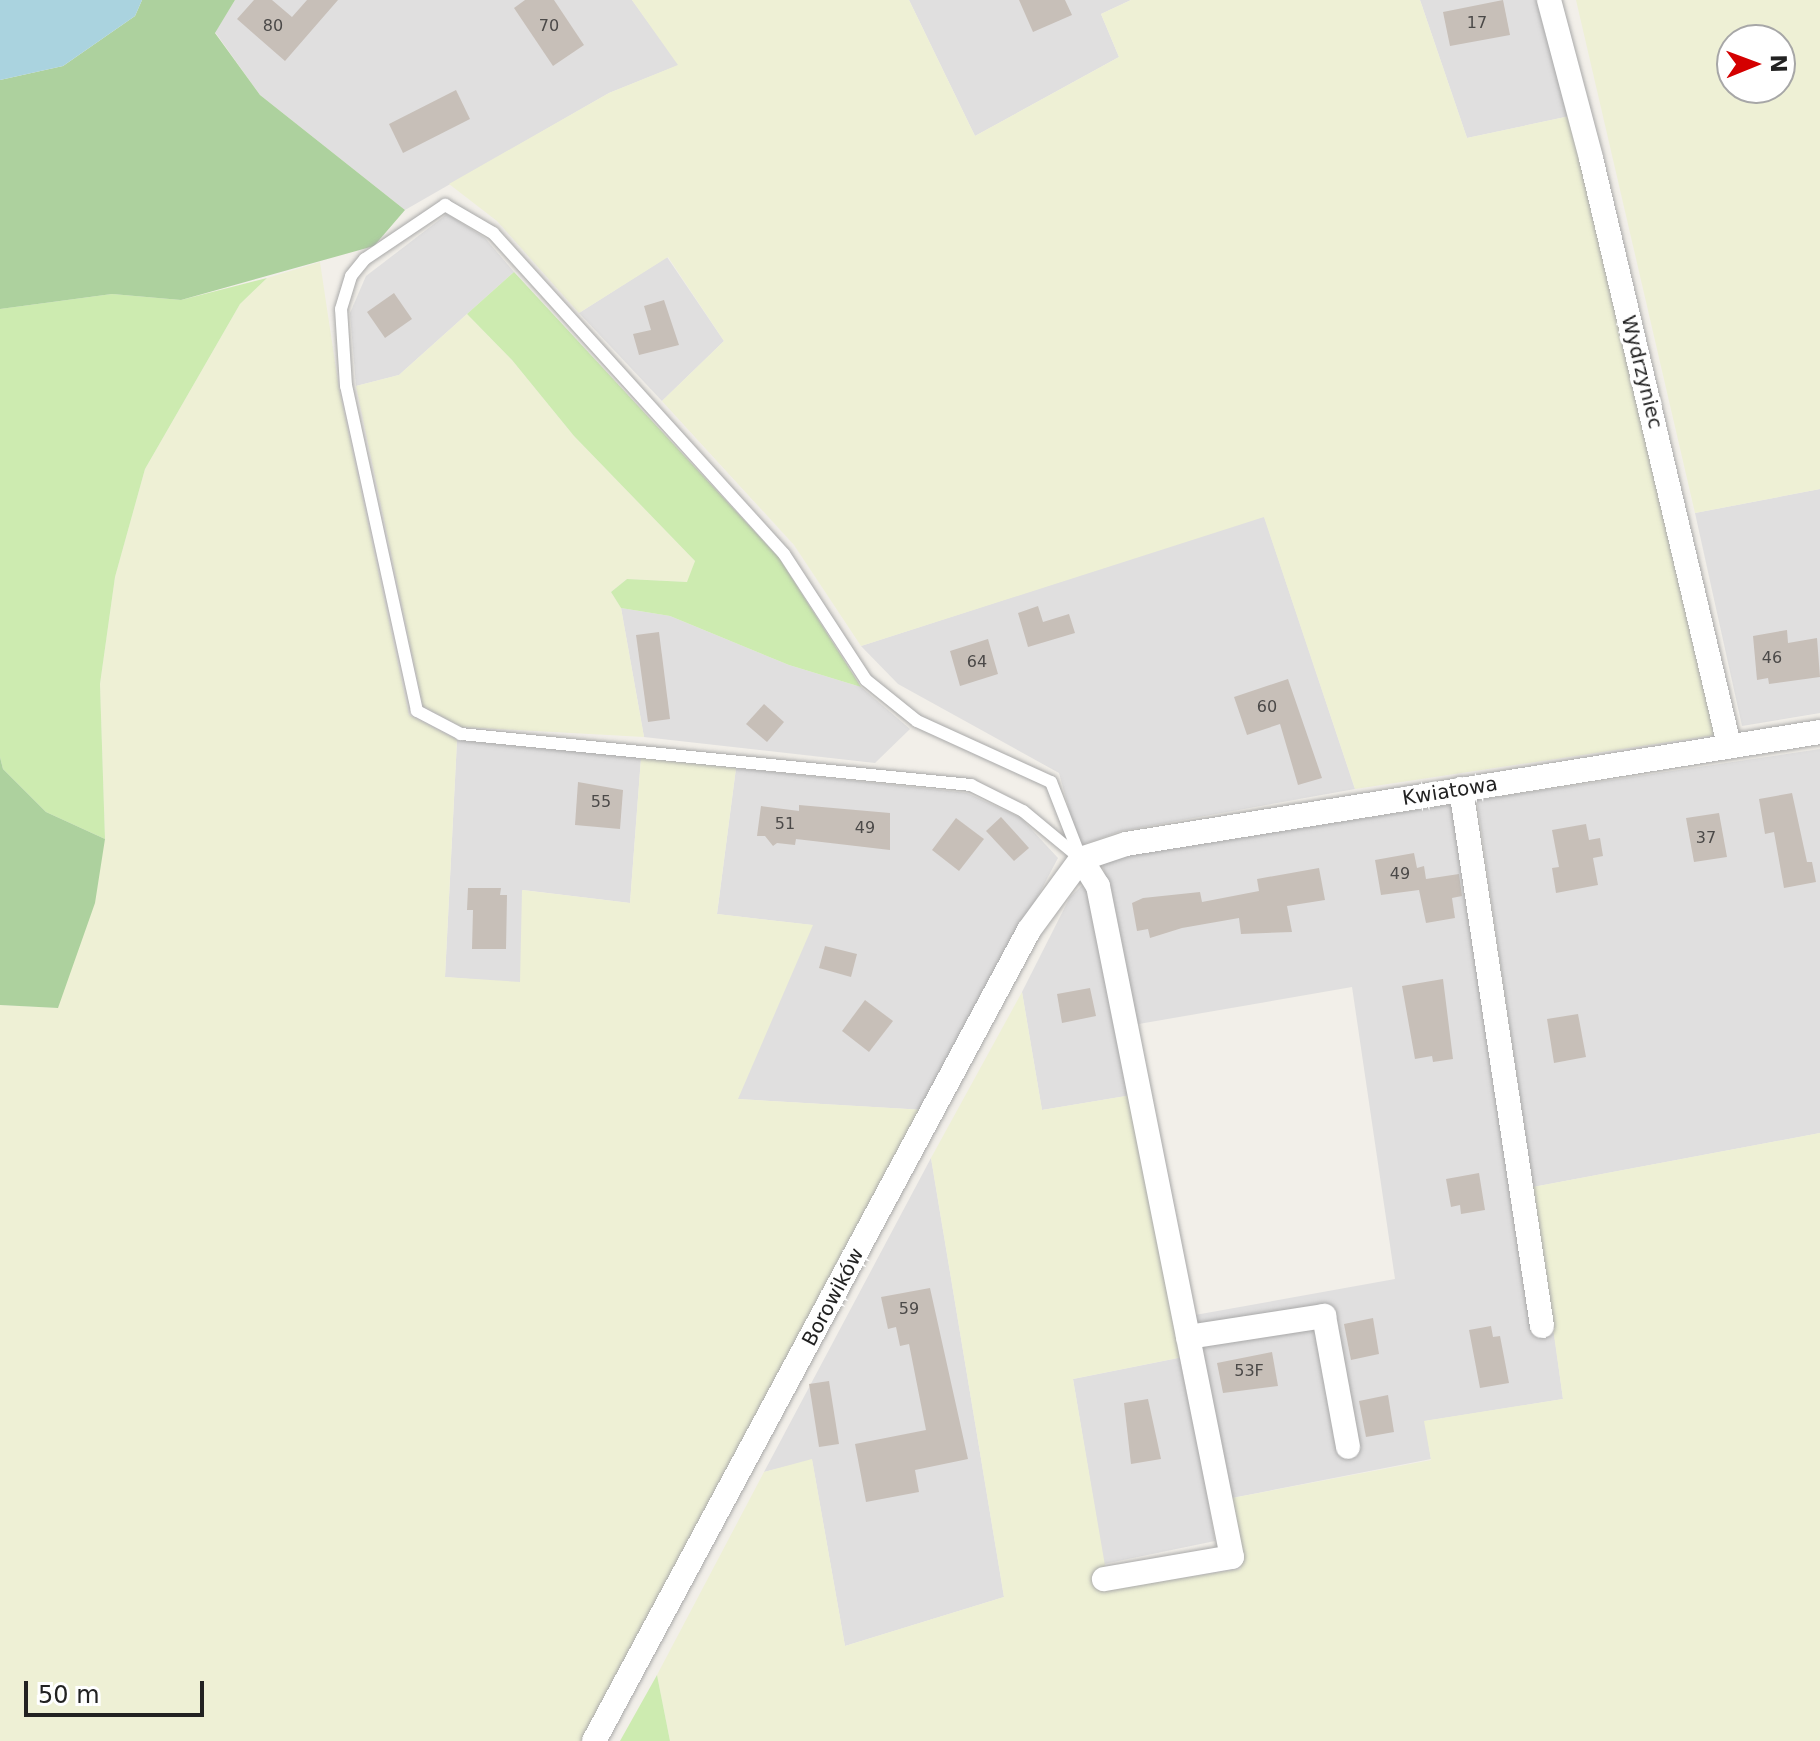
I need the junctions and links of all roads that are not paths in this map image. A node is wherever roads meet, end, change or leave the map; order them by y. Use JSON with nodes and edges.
{"nodes":[{"id":1,"x":1549,"y":0,"type":"edge"},
{"id":2,"x":1820,"y":732,"type":"edge"},
{"id":3,"x":1729,"y":745,"type":"junction"},
{"id":4,"x":1461,"y":789,"type":"junction"},
{"id":5,"x":1081,"y":859,"type":"junction"},
{"id":6,"x":1542,"y":1326,"type":"dead end"},
{"id":7,"x":1188,"y":1337,"type":"junction"},
{"id":8,"x":1348,"y":1447,"type":"dead end"},
{"id":9,"x":1104,"y":1579,"type":"dead end"},
{"id":10,"x":594,"y":1741,"type":"edge"}],
"edges":[{"from":1,"to":3,"type":"street","name":"Wydrzyniec"},
{"from":2,"to":3,"type":"street","name":"Kwiatowa"},
{"from":3,"to":4,"type":"street","name":"Kwiatowa"},
{"from":4,"to":5,"type":"street","name":"Kwiatowa"},
{"from":4,"to":6,"type":"street"},
{"from":5,"to":5,"type":"lane"},
{"from":5,"to":7,"type":"street"},
{"from":5,"to":10,"type":"street","name":"Borowików"},
{"from":7,"to":8,"type":"street"},
{"from":7,"to":9,"type":"street"}]}
